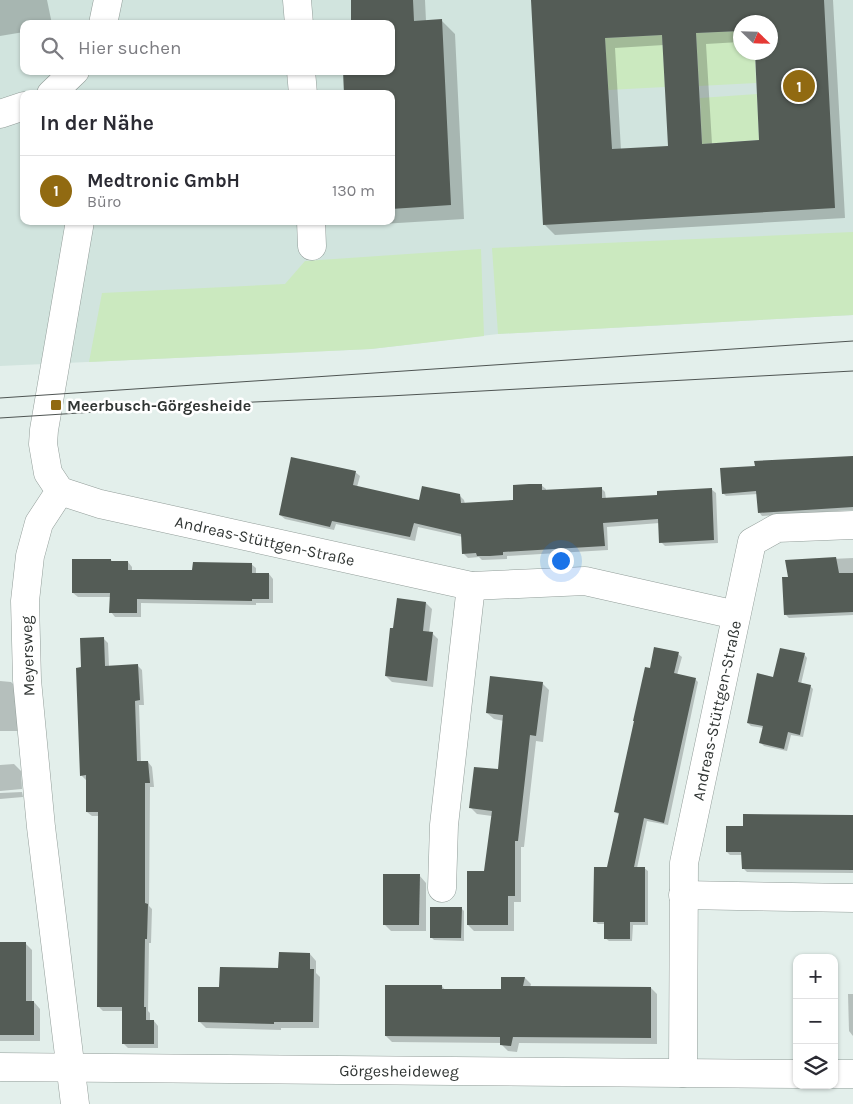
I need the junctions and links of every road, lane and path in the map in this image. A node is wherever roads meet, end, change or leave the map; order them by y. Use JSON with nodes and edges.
{"nodes":[{"id":1,"x":108,"y":0,"type":"edge"},
{"id":2,"x":297,"y":0,"type":"edge"},
{"id":3,"x":103,"y":20,"type":"edge"},
{"id":4,"x":298,"y":20,"type":"edge"},
{"id":5,"x":71,"y":75,"type":"edge"},
{"id":6,"x":301,"y":75,"type":"edge"},
{"id":7,"x":55,"y":90,"type":"edge"},
{"id":8,"x":303,"y":90,"type":"edge"},
{"id":9,"x":20,"y":107,"type":"edge"},
{"id":10,"x":0,"y":114,"type":"edge"},
{"id":11,"x":73,"y":234,"type":"edge"},
{"id":12,"x":60,"y":491,"type":"junction"},
{"id":13,"x":853,"y":525,"type":"edge"},
{"id":14,"x":471,"y":586,"type":"junction"},
{"id":15,"x":736,"y":615,"type":"junction"},
{"id":16,"x":442,"y":888,"type":"dead end"},
{"id":17,"x":684,"y":895,"type":"junction"},
{"id":18,"x":853,"y":898,"type":"edge"},
{"id":19,"x":0,"y":1067,"type":"edge"},
{"id":20,"x":71,"y":1068,"type":"junction"},
{"id":21,"x":683,"y":1073,"type":"junction"},
{"id":22,"x":793,"y":1074,"type":"edge"},
{"id":23,"x":838,"y":1074,"type":"edge"},
{"id":24,"x":853,"y":1074,"type":"edge"},
{"id":25,"x":76,"y":1104,"type":"edge"}],
"edges":[{"from":1,"to":3,"type":"street"},
{"from":2,"to":4,"type":"street"},
{"from":5,"to":7,"type":"street"},
{"from":6,"to":8,"type":"street"},
{"from":9,"to":10,"type":"street"},
{"from":11,"to":12,"type":"street"},
{"from":12,"to":14,"type":"street","name":"Andreas-Stüttgen-Straße"},
{"from":12,"to":20,"type":"street","name":"Meyersweg"},
{"from":13,"to":15,"type":"street"},
{"from":14,"to":15,"type":"street","name":"Andreas-Stüttgen-Straße"},
{"from":14,"to":16,"type":"street"},
{"from":15,"to":17,"type":"street","name":"Andreas-Stüttgen-Straße"},
{"from":17,"to":18,"type":"street"},
{"from":17,"to":21,"type":"street","name":"Andreas-Stüttgen-Straße"},
{"from":19,"to":20,"type":"street","name":"Görgesheideweg"},
{"from":20,"to":21,"type":"street","name":"Görgesheideweg"},
{"from":20,"to":25,"type":"street","name":"Meyersweg"},
{"from":21,"to":22,"type":"street","name":"Görgesheideweg"},
{"from":23,"to":24,"type":"street"}]}
